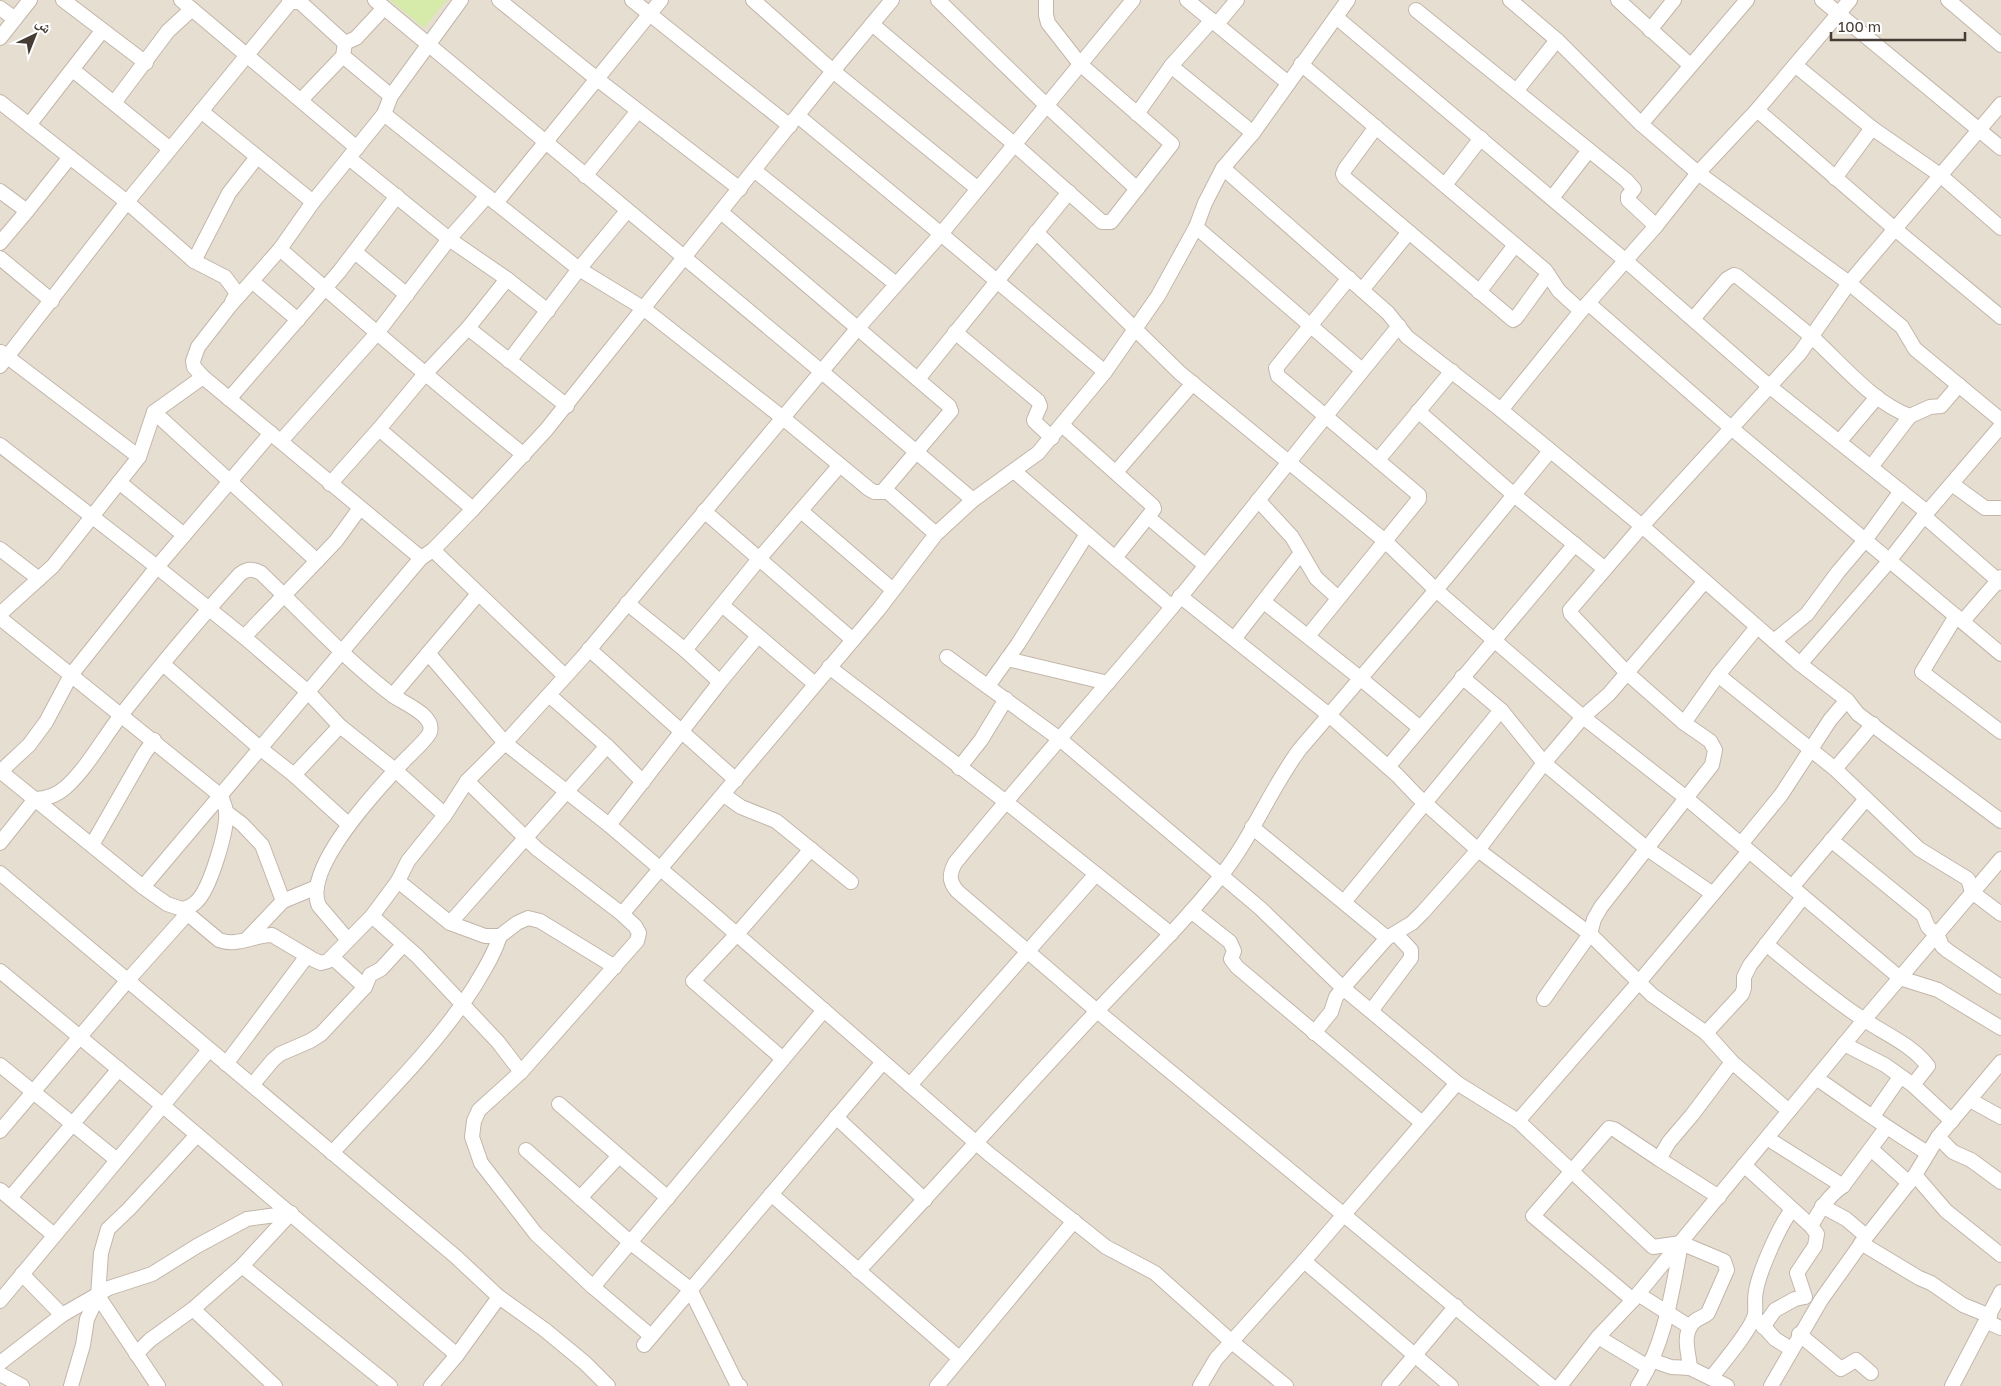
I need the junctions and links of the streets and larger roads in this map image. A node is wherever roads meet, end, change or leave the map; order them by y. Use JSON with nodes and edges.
{"nodes":[{"id":1,"x":30,"y":0,"type":"edge"},
{"id":2,"x":63,"y":0,"type":"edge"},
{"id":3,"x":461,"y":0,"type":"edge"},
{"id":4,"x":499,"y":0,"type":"edge"},
{"id":5,"x":632,"y":0,"type":"edge"},
{"id":6,"x":661,"y":0,"type":"edge"},
{"id":7,"x":753,"y":0,"type":"edge"},
{"id":8,"x":938,"y":0,"type":"edge"},
{"id":9,"x":1046,"y":0,"type":"edge"},
{"id":10,"x":1133,"y":0,"type":"edge"},
{"id":11,"x":1187,"y":0,"type":"edge"},
{"id":12,"x":1237,"y":0,"type":"edge"},
{"id":13,"x":1348,"y":0,"type":"edge"},
{"id":14,"x":1618,"y":0,"type":"edge"},
{"id":15,"x":1674,"y":0,"type":"edge"},
{"id":16,"x":1822,"y":0,"type":"edge"},
{"id":17,"x":1850,"y":0,"type":"edge"},
{"id":18,"x":1948,"y":0,"type":"edge"},
{"id":19,"x":291,"y":1,"type":"edge"},
{"id":20,"x":888,"y":1,"type":"edge"},
{"id":21,"x":1517,"y":2,"type":"edge"},
{"id":22,"x":1740,"y":2,"type":"edge"},
{"id":23,"x":186,"y":4,"type":"edge"},
{"id":24,"x":379,"y":4,"type":"edge"},
{"id":25,"x":0,"y":8,"type":"edge"},
{"id":26,"x":1416,"y":10,"type":"dead end"},
{"id":27,"x":1838,"y":14,"type":"junction"},
{"id":28,"x":649,"y":15,"type":"junction"},
{"id":29,"x":1336,"y":16,"type":"junction"},
{"id":30,"x":15,"y":19,"type":"junction"},
{"id":31,"x":1215,"y":22,"type":"junction"},
{"id":32,"x":872,"y":24,"type":"junction"},
{"id":33,"x":1650,"y":30,"type":"junction"},
{"id":34,"x":102,"y":31,"type":"junction"},
{"id":35,"x":0,"y":38,"type":"edge"},
{"id":36,"x":1557,"y":40,"type":"junction"},
{"id":37,"x":428,"y":44,"type":"junction"},
{"id":38,"x":2001,"y":45,"type":"edge"},
{"id":39,"x":344,"y":50,"type":"junction"},
{"id":40,"x":247,"y":57,"type":"junction"},
{"id":41,"x":146,"y":63,"type":"junction"},
{"id":42,"x":1080,"y":64,"type":"junction"},
{"id":43,"x":1302,"y":64,"type":"junction"},
{"id":44,"x":1690,"y":65,"type":"junction"},
{"id":45,"x":1795,"y":65,"type":"junction"},
{"id":46,"x":1171,"y":66,"type":"junction"},
{"id":47,"x":73,"y":70,"type":"junction"},
{"id":48,"x":832,"y":71,"type":"junction"},
{"id":49,"x":597,"y":79,"type":"junction"},
{"id":50,"x":1288,"y":82,"type":"junction"},
{"id":51,"x":1517,"y":90,"type":"junction"},
{"id":52,"x":391,"y":96,"type":"junction"},
{"id":53,"x":301,"y":100,"type":"junction"},
{"id":54,"x":0,"y":102,"type":"edge"},
{"id":55,"x":114,"y":103,"type":"junction"},
{"id":56,"x":2001,"y":104,"type":"edge"},
{"id":57,"x":1048,"y":106,"type":"junction"},
{"id":58,"x":1757,"y":110,"type":"junction"},
{"id":59,"x":201,"y":111,"type":"junction"},
{"id":60,"x":638,"y":111,"type":"junction"},
{"id":61,"x":384,"y":114,"type":"junction"},
{"id":62,"x":1137,"y":114,"type":"junction"},
{"id":63,"x":794,"y":121,"type":"junction"},
{"id":64,"x":1641,"y":124,"type":"junction"},
{"id":65,"x":29,"y":125,"type":"junction"},
{"id":66,"x":1376,"y":127,"type":"junction"},
{"id":67,"x":1872,"y":128,"type":"junction"},
{"id":68,"x":1979,"y":129,"type":"junction"},
{"id":69,"x":1253,"y":133,"type":"junction"},
{"id":70,"x":1481,"y":138,"type":"junction"},
{"id":71,"x":545,"y":144,"type":"junction"},
{"id":72,"x":1014,"y":144,"type":"junction"},
{"id":73,"x":170,"y":148,"type":"junction"},
{"id":74,"x":2001,"y":148,"type":"edge"},
{"id":75,"x":1589,"y":150,"type":"junction"},
{"id":76,"x":353,"y":152,"type":"junction"},
{"id":77,"x":257,"y":157,"type":"junction"},
{"id":78,"x":70,"y":158,"type":"junction"},
{"id":79,"x":1223,"y":168,"type":"junction"},
{"id":80,"x":754,"y":170,"type":"junction"},
{"id":81,"x":1698,"y":173,"type":"junction"},
{"id":82,"x":585,"y":176,"type":"junction"},
{"id":83,"x":1940,"y":176,"type":"junction"},
{"id":84,"x":1835,"y":178,"type":"junction"},
{"id":85,"x":1445,"y":185,"type":"junction"},
{"id":86,"x":740,"y":189,"type":"junction"},
{"id":87,"x":978,"y":189,"type":"junction"},
{"id":88,"x":1137,"y":189,"type":"junction"},
{"id":89,"x":0,"y":191,"type":"edge"},
{"id":90,"x":1069,"y":192,"type":"junction"},
{"id":91,"x":397,"y":196,"type":"junction"},
{"id":92,"x":1552,"y":198,"type":"junction"},
{"id":93,"x":492,"y":200,"type":"junction"},
{"id":94,"x":127,"y":202,"type":"junction"},
{"id":95,"x":313,"y":202,"type":"junction"},
{"id":96,"x":26,"y":211,"type":"junction"},
{"id":97,"x":626,"y":211,"type":"junction"},
{"id":98,"x":721,"y":212,"type":"junction"},
{"id":99,"x":1196,"y":226,"type":"junction"},
{"id":100,"x":1656,"y":226,"type":"junction"},
{"id":101,"x":2001,"y":228,"type":"edge"},
{"id":102,"x":1895,"y":229,"type":"junction"},
{"id":103,"x":1036,"y":232,"type":"junction"},
{"id":104,"x":1408,"y":232,"type":"junction"},
{"id":105,"x":941,"y":234,"type":"junction"},
{"id":106,"x":449,"y":239,"type":"junction"},
{"id":107,"x":0,"y":243,"type":"edge"},
{"id":108,"x":1515,"y":245,"type":"junction"},
{"id":109,"x":280,"y":249,"type":"junction"},
{"id":110,"x":355,"y":252,"type":"junction"},
{"id":111,"x":684,"y":257,"type":"junction"},
{"id":112,"x":0,"y":258,"type":"edge"},
{"id":113,"x":194,"y":261,"type":"junction"},
{"id":114,"x":1626,"y":261,"type":"junction"},
{"id":115,"x":579,"y":269,"type":"junction"},
{"id":116,"x":1548,"y":274,"type":"junction"},
{"id":117,"x":1349,"y":278,"type":"junction"},
{"id":118,"x":507,"y":279,"type":"junction"},
{"id":119,"x":997,"y":281,"type":"junction"},
{"id":120,"x":253,"y":282,"type":"junction"},
{"id":121,"x":1849,"y":283,"type":"junction"},
{"id":122,"x":896,"y":284,"type":"junction"},
{"id":123,"x":325,"y":288,"type":"junction"},
{"id":124,"x":1362,"y":290,"type":"junction"},
{"id":125,"x":1479,"y":292,"type":"junction"},
{"id":126,"x":407,"y":295,"type":"junction"},
{"id":127,"x":52,"y":301,"type":"junction"},
{"id":128,"x":1584,"y":307,"type":"junction"},
{"id":129,"x":229,"y":308,"type":"junction"},
{"id":130,"x":643,"y":308,"type":"junction"},
{"id":131,"x":548,"y":311,"type":"junction"},
{"id":132,"x":2001,"y":317,"type":"edge"},
{"id":133,"x":1693,"y":319,"type":"junction"},
{"id":134,"x":298,"y":320,"type":"junction"},
{"id":135,"x":1311,"y":325,"type":"junction"},
{"id":136,"x":1399,"y":326,"type":"junction"},
{"id":137,"x":468,"y":328,"type":"junction"},
{"id":138,"x":857,"y":328,"type":"junction"},
{"id":139,"x":1136,"y":329,"type":"junction"},
{"id":140,"x":378,"y":332,"type":"junction"},
{"id":141,"x":956,"y":332,"type":"junction"},
{"id":142,"x":1811,"y":337,"type":"junction"},
{"id":143,"x":2,"y":358,"type":"edge"},
{"id":144,"x":509,"y":361,"type":"junction"},
{"id":145,"x":1362,"y":370,"type":"junction"},
{"id":146,"x":1452,"y":371,"type":"junction"},
{"id":147,"x":822,"y":372,"type":"junction"},
{"id":148,"x":1105,"y":372,"type":"junction"},
{"id":149,"x":424,"y":374,"type":"junction"},
{"id":150,"x":203,"y":377,"type":"junction"},
{"id":151,"x":918,"y":379,"type":"junction"},
{"id":152,"x":1192,"y":383,"type":"junction"},
{"id":153,"x":1959,"y":385,"type":"junction"},
{"id":154,"x":1769,"y":386,"type":"junction"},
{"id":155,"x":1877,"y":397,"type":"junction"},
{"id":156,"x":229,"y":400,"type":"junction"},
{"id":157,"x":567,"y":406,"type":"junction"},
{"id":158,"x":1501,"y":410,"type":"junction"},
{"id":159,"x":154,"y":412,"type":"junction"},
{"id":160,"x":1418,"y":412,"type":"junction"},
{"id":161,"x":1325,"y":416,"type":"junction"},
{"id":162,"x":1910,"y":416,"type":"junction"},
{"id":163,"x":784,"y":418,"type":"junction"},
{"id":164,"x":2001,"y":420,"type":"edge"},
{"id":165,"x":1062,"y":425,"type":"junction"},
{"id":166,"x":2001,"y":426,"type":"edge"},
{"id":167,"x":1730,"y":427,"type":"junction"},
{"id":168,"x":379,"y":429,"type":"junction"},
{"id":169,"x":276,"y":437,"type":"junction"},
{"id":170,"x":1052,"y":438,"type":"junction"},
{"id":171,"x":1839,"y":442,"type":"junction"},
{"id":172,"x":0,"y":445,"type":"edge"},
{"id":173,"x":1550,"y":450,"type":"junction"},
{"id":174,"x":916,"y":453,"type":"junction"},
{"id":175,"x":524,"y":455,"type":"junction"},
{"id":176,"x":138,"y":457,"type":"junction"},
{"id":177,"x":1378,"y":460,"type":"junction"},
{"id":178,"x":1289,"y":462,"type":"junction"},
{"id":179,"x":840,"y":465,"type":"junction"},
{"id":180,"x":1871,"y":467,"type":"junction"},
{"id":181,"x":1014,"y":472,"type":"junction"},
{"id":182,"x":1116,"y":472,"type":"junction"},
{"id":183,"x":231,"y":481,"type":"junction"},
{"id":184,"x":119,"y":482,"type":"junction"},
{"id":185,"x":330,"y":484,"type":"junction"},
{"id":186,"x":1952,"y":484,"type":"junction"},
{"id":187,"x":883,"y":491,"type":"junction"},
{"id":188,"x":1901,"y":491,"type":"junction"},
{"id":189,"x":1514,"y":495,"type":"junction"},
{"id":190,"x":973,"y":500,"type":"junction"},
{"id":191,"x":1258,"y":500,"type":"junction"},
{"id":192,"x":360,"y":508,"type":"junction"},
{"id":193,"x":2001,"y":508,"type":"edge"},
{"id":194,"x":474,"y":509,"type":"junction"},
{"id":195,"x":704,"y":511,"type":"junction"},
{"id":196,"x":801,"y":511,"type":"junction"},
{"id":197,"x":1926,"y":514,"type":"junction"},
{"id":198,"x":91,"y":517,"type":"junction"},
{"id":199,"x":1148,"y":517,"type":"junction"},
{"id":200,"x":1642,"y":526,"type":"junction"},
{"id":201,"x":936,"y":534,"type":"junction"},
{"id":202,"x":1087,"y":534,"type":"junction"},
{"id":203,"x":184,"y":535,"type":"junction"},
{"id":204,"x":1866,"y":539,"type":"junction"},
{"id":205,"x":1385,"y":540,"type":"junction"},
{"id":206,"x":1575,"y":544,"type":"junction"},
{"id":207,"x":0,"y":549,"type":"edge"},
{"id":208,"x":433,"y":550,"type":"junction"},
{"id":209,"x":1301,"y":554,"type":"junction"},
{"id":210,"x":421,"y":558,"type":"junction"},
{"id":211,"x":1115,"y":558,"type":"junction"},
{"id":212,"x":760,"y":559,"type":"junction"},
{"id":213,"x":1890,"y":560,"type":"junction"},
{"id":214,"x":317,"y":561,"type":"junction"},
{"id":215,"x":1205,"y":566,"type":"junction"},
{"id":216,"x":157,"y":567,"type":"junction"},
{"id":217,"x":1605,"y":569,"type":"junction"},
{"id":218,"x":39,"y":580,"type":"junction"},
{"id":219,"x":2000,"y":580,"type":"edge"},
{"id":220,"x":1704,"y":581,"type":"junction"},
{"id":221,"x":893,"y":590,"type":"junction"},
{"id":222,"x":1436,"y":590,"type":"junction"},
{"id":223,"x":283,"y":594,"type":"junction"},
{"id":224,"x":478,"y":594,"type":"junction"},
{"id":225,"x":1338,"y":598,"type":"junction"},
{"id":226,"x":1176,"y":601,"type":"junction"},
{"id":227,"x":1264,"y":602,"type":"junction"},
{"id":228,"x":627,"y":603,"type":"junction"},
{"id":229,"x":722,"y":605,"type":"junction"},
{"id":230,"x":208,"y":609,"type":"junction"},
{"id":231,"x":0,"y":616,"type":"edge"},
{"id":232,"x":1960,"y":619,"type":"junction"},
{"id":233,"x":1757,"y":627,"type":"junction"},
{"id":234,"x":758,"y":636,"type":"junction"},
{"id":235,"x":1308,"y":636,"type":"junction"},
{"id":236,"x":244,"y":638,"type":"junction"},
{"id":237,"x":1234,"y":639,"type":"junction"},
{"id":238,"x":853,"y":640,"type":"junction"},
{"id":239,"x":1494,"y":640,"type":"junction"},
{"id":240,"x":1774,"y":641,"type":"junction"},
{"id":241,"x":589,"y":649,"type":"junction"},
{"id":242,"x":685,"y":650,"type":"junction"},
{"id":243,"x":342,"y":652,"type":"junction"},
{"id":244,"x":428,"y":653,"type":"junction"},
{"id":245,"x":2001,"y":654,"type":"edge"},
{"id":246,"x":947,"y":657,"type":"dead end"},
{"id":247,"x":1007,"y":660,"type":"junction"},
{"id":248,"x":163,"y":664,"type":"junction"},
{"id":249,"x":1800,"y":664,"type":"junction"},
{"id":250,"x":828,"y":668,"type":"junction"},
{"id":251,"x":1626,"y":673,"type":"junction"},
{"id":252,"x":70,"y":675,"type":"junction"},
{"id":253,"x":1718,"y":675,"type":"junction"},
{"id":254,"x":566,"y":676,"type":"junction"},
{"id":255,"x":1462,"y":677,"type":"junction"},
{"id":256,"x":1360,"y":678,"type":"junction"},
{"id":257,"x":720,"y":682,"type":"junction"},
{"id":258,"x":1108,"y":683,"type":"junction"},
{"id":259,"x":815,"y":684,"type":"junction"},
{"id":260,"x":988,"y":686,"type":"junction"},
{"id":261,"x":308,"y":692,"type":"junction"},
{"id":262,"x":393,"y":695,"type":"junction"},
{"id":263,"x":549,"y":695,"type":"junction"},
{"id":264,"x":1006,"y":699,"type":"junction"},
{"id":265,"x":1847,"y":700,"type":"junction"},
{"id":266,"x":1501,"y":710,"type":"junction"},
{"id":267,"x":121,"y":715,"type":"junction"},
{"id":268,"x":1329,"y":715,"type":"junction"},
{"id":269,"x":1583,"y":717,"type":"junction"},
{"id":270,"x":1684,"y":722,"type":"junction"},
{"id":271,"x":1873,"y":724,"type":"junction"},
{"id":272,"x":340,"y":726,"type":"junction"},
{"id":273,"x":1420,"y":728,"type":"junction"},
{"id":274,"x":682,"y":732,"type":"junction"},
{"id":275,"x":2001,"y":732,"type":"edge"},
{"id":276,"x":154,"y":740,"type":"junction"},
{"id":277,"x":1061,"y":740,"type":"junction"},
{"id":278,"x":505,"y":743,"type":"junction"},
{"id":279,"x":607,"y":746,"type":"junction"},
{"id":280,"x":261,"y":749,"type":"junction"},
{"id":281,"x":1810,"y":750,"type":"junction"},
{"id":282,"x":1544,"y":762,"type":"junction"},
{"id":283,"x":1388,"y":767,"type":"junction"},
{"id":284,"x":959,"y":768,"type":"junction"},
{"id":285,"x":1835,"y":769,"type":"junction"},
{"id":286,"x":395,"y":770,"type":"junction"},
{"id":287,"x":0,"y":771,"type":"edge"},
{"id":288,"x":294,"y":774,"type":"junction"},
{"id":289,"x":736,"y":780,"type":"junction"},
{"id":290,"x":468,"y":782,"type":"junction"},
{"id":291,"x":644,"y":782,"type":"junction"},
{"id":292,"x":566,"y":792,"type":"junction"},
{"id":293,"x":724,"y":795,"type":"junction"},
{"id":294,"x":221,"y":796,"type":"junction"},
{"id":295,"x":1685,"y":797,"type":"junction"},
{"id":296,"x":35,"y":799,"type":"junction"},
{"id":297,"x":1866,"y":799,"type":"junction"},
{"id":298,"x":1006,"y":802,"type":"junction"},
{"id":299,"x":1426,"y":804,"type":"junction"},
{"id":300,"x":226,"y":812,"type":"junction"},
{"id":301,"x":445,"y":815,"type":"junction"},
{"id":302,"x":2001,"y":821,"type":"edge"},
{"id":303,"x":349,"y":825,"type":"junction"},
{"id":304,"x":609,"y":825,"type":"junction"},
{"id":305,"x":1252,"y":827,"type":"junction"},
{"id":306,"x":526,"y":837,"type":"junction"},
{"id":307,"x":1831,"y":840,"type":"junction"},
{"id":308,"x":0,"y":843,"type":"edge"},
{"id":309,"x":92,"y":845,"type":"junction"},
{"id":310,"x":1745,"y":847,"type":"junction"},
{"id":311,"x":1646,"y":848,"type":"junction"},
{"id":312,"x":811,"y":849,"type":"junction"},
{"id":313,"x":1478,"y":850,"type":"junction"},
{"id":314,"x":2001,"y":859,"type":"edge"},
{"id":315,"x":661,"y":869,"type":"junction"},
{"id":316,"x":0,"y":873,"type":"edge"},
{"id":317,"x":1096,"y":874,"type":"junction"},
{"id":318,"x":1222,"y":875,"type":"junction"},
{"id":319,"x":398,"y":881,"type":"junction"},
{"id":320,"x":850,"y":882,"type":"dead end"},
{"id":321,"x":143,"y":887,"type":"junction"},
{"id":322,"x":317,"y":887,"type":"junction"},
{"id":323,"x":1792,"y":887,"type":"junction"},
{"id":324,"x":1972,"y":892,"type":"junction"},
{"id":325,"x":1713,"y":894,"type":"junction"},
{"id":326,"x":1803,"y":896,"type":"junction"},
{"id":327,"x":283,"y":901,"type":"junction"},
{"id":328,"x":1344,"y":902,"type":"junction"},
{"id":329,"x":1191,"y":911,"type":"junction"},
{"id":330,"x":185,"y":912,"type":"junction"},
{"id":331,"x":622,"y":914,"type":"junction"},
{"id":332,"x":2001,"y":914,"type":"edge"},
{"id":333,"x":372,"y":916,"type":"junction"},
{"id":334,"x":450,"y":923,"type":"junction"},
{"id":335,"x":737,"y":934,"type":"junction"},
{"id":336,"x":1171,"y":934,"type":"junction"},
{"id":337,"x":1590,"y":934,"type":"junction"},
{"id":338,"x":1936,"y":935,"type":"junction"},
{"id":339,"x":500,"y":936,"type":"junction"},
{"id":340,"x":1392,"y":936,"type":"junction"},
{"id":341,"x":246,"y":940,"type":"junction"},
{"id":342,"x":348,"y":940,"type":"junction"},
{"id":343,"x":1766,"y":944,"type":"junction"},
{"id":344,"x":403,"y":945,"type":"junction"},
{"id":345,"x":1028,"y":952,"type":"junction"},
{"id":346,"x":307,"y":956,"type":"junction"},
{"id":347,"x":332,"y":957,"type":"junction"},
{"id":348,"x":615,"y":967,"type":"junction"},
{"id":349,"x":0,"y":971,"type":"edge"},
{"id":350,"x":1900,"y":978,"type":"junction"},
{"id":351,"x":128,"y":980,"type":"junction"},
{"id":352,"x":1639,"y":982,"type":"junction"},
{"id":353,"x":365,"y":987,"type":"junction"},
{"id":354,"x":2001,"y":987,"type":"edge"},
{"id":355,"x":1343,"y":988,"type":"junction"},
{"id":356,"x":1544,"y":999,"type":"dead end"},
{"id":357,"x":462,"y":1004,"type":"junction"},
{"id":358,"x":824,"y":1010,"type":"junction"},
{"id":359,"x":1097,"y":1011,"type":"junction"},
{"id":360,"x":1371,"y":1011,"type":"junction"},
{"id":361,"x":1864,"y":1020,"type":"junction"},
{"id":362,"x":2001,"y":1028,"type":"edge"},
{"id":363,"x":1314,"y":1033,"type":"junction"},
{"id":364,"x":1706,"y":1033,"type":"junction"},
{"id":365,"x":80,"y":1038,"type":"junction"},
{"id":366,"x":1844,"y":1044,"type":"junction"},
{"id":367,"x":209,"y":1050,"type":"junction"},
{"id":368,"x":783,"y":1060,"type":"junction"},
{"id":369,"x":883,"y":1062,"type":"junction"},
{"id":370,"x":1732,"y":1062,"type":"junction"},
{"id":371,"x":226,"y":1064,"type":"junction"},
{"id":372,"x":0,"y":1065,"type":"edge"},
{"id":373,"x":1999,"y":1068,"type":"edge"},
{"id":374,"x":119,"y":1070,"type":"junction"},
{"id":375,"x":521,"y":1072,"type":"junction"},
{"id":376,"x":1900,"y":1077,"type":"junction"},
{"id":377,"x":1816,"y":1078,"type":"junction"},
{"id":378,"x":1457,"y":1082,"type":"junction"},
{"id":379,"x":253,"y":1084,"type":"junction"},
{"id":380,"x":910,"y":1085,"type":"junction"},
{"id":381,"x":1913,"y":1085,"type":"junction"},
{"id":382,"x":34,"y":1092,"type":"junction"},
{"id":383,"x":1970,"y":1100,"type":"junction"},
{"id":384,"x":559,"y":1104,"type":"dead end"},
{"id":385,"x":162,"y":1105,"type":"junction"},
{"id":386,"x":1789,"y":1111,"type":"junction"},
{"id":387,"x":1873,"y":1116,"type":"junction"},
{"id":388,"x":836,"y":1117,"type":"junction"},
{"id":389,"x":2001,"y":1117,"type":"edge"},
{"id":390,"x":1518,"y":1121,"type":"junction"},
{"id":391,"x":1952,"y":1121,"type":"junction"},
{"id":392,"x":1421,"y":1122,"type":"junction"},
{"id":393,"x":73,"y":1124,"type":"junction"},
{"id":394,"x":1886,"y":1128,"type":"junction"},
{"id":395,"x":0,"y":1131,"type":"edge"},
{"id":396,"x":197,"y":1135,"type":"junction"},
{"id":397,"x":1938,"y":1137,"type":"junction"},
{"id":398,"x":1767,"y":1138,"type":"junction"},
{"id":399,"x":977,"y":1143,"type":"junction"},
{"id":400,"x":1871,"y":1149,"type":"junction"},
{"id":401,"x":526,"y":1150,"type":"dead end"},
{"id":402,"x":332,"y":1153,"type":"junction"},
{"id":403,"x":1928,"y":1153,"type":"junction"},
{"id":404,"x":619,"y":1156,"type":"junction"},
{"id":405,"x":117,"y":1160,"type":"junction"},
{"id":406,"x":1658,"y":1160,"type":"junction"},
{"id":407,"x":1744,"y":1165,"type":"junction"},
{"id":408,"x":1572,"y":1170,"type":"junction"},
{"id":409,"x":1912,"y":1179,"type":"junction"},
{"id":410,"x":2001,"y":1182,"type":"edge"},
{"id":411,"x":1842,"y":1186,"type":"junction"},
{"id":412,"x":5,"y":1194,"type":"edge"},
{"id":413,"x":771,"y":1194,"type":"junction"},
{"id":414,"x":1719,"y":1197,"type":"junction"},
{"id":415,"x":580,"y":1198,"type":"junction"},
{"id":416,"x":668,"y":1198,"type":"junction"},
{"id":417,"x":925,"y":1200,"type":"junction"},
{"id":418,"x":1822,"y":1206,"type":"junction"},
{"id":419,"x":1792,"y":1210,"type":"junction"},
{"id":420,"x":291,"y":1214,"type":"junction"},
{"id":421,"x":1344,"y":1214,"type":"junction"},
{"id":422,"x":1074,"y":1221,"type":"junction"},
{"id":423,"x":1811,"y":1226,"type":"junction"},
{"id":424,"x":54,"y":1235,"type":"junction"},
{"id":425,"x":1863,"y":1240,"type":"junction"},
{"id":426,"x":631,"y":1243,"type":"junction"},
{"id":427,"x":1681,"y":1244,"type":"junction"},
{"id":428,"x":2001,"y":1255,"type":"edge"},
{"id":429,"x":1304,"y":1261,"type":"junction"},
{"id":430,"x":242,"y":1266,"type":"junction"},
{"id":431,"x":858,"y":1271,"type":"junction"},
{"id":432,"x":22,"y":1274,"type":"junction"},
{"id":433,"x":593,"y":1287,"type":"junction"},
{"id":434,"x":690,"y":1289,"type":"junction"},
{"id":435,"x":2001,"y":1292,"type":"edge"},
{"id":436,"x":98,"y":1296,"type":"junction"},
{"id":437,"x":1636,"y":1297,"type":"junction"},
{"id":438,"x":1805,"y":1297,"type":"junction"},
{"id":439,"x":499,"y":1298,"type":"junction"},
{"id":440,"x":0,"y":1300,"type":"edge"},
{"id":441,"x":1817,"y":1305,"type":"junction"},
{"id":442,"x":1456,"y":1306,"type":"junction"},
{"id":443,"x":193,"y":1310,"type":"junction"},
{"id":444,"x":1667,"y":1312,"type":"junction"},
{"id":445,"x":62,"y":1315,"type":"junction"},
{"id":446,"x":1988,"y":1319,"type":"junction"},
{"id":447,"x":1759,"y":1321,"type":"junction"},
{"id":448,"x":1690,"y":1327,"type":"junction"},
{"id":449,"x":2001,"y":1328,"type":"edge"},
{"id":450,"x":1799,"y":1334,"type":"junction"},
{"id":451,"x":1598,"y":1337,"type":"junction"},
{"id":452,"x":1232,"y":1342,"type":"junction"},
{"id":453,"x":1791,"y":1348,"type":"junction"},
{"id":454,"x":136,"y":1354,"type":"junction"},
{"id":455,"x":457,"y":1355,"type":"junction"},
{"id":456,"x":1415,"y":1355,"type":"junction"},
{"id":457,"x":959,"y":1358,"type":"junction"},
{"id":458,"x":0,"y":1363,"type":"edge"},
{"id":459,"x":1650,"y":1363,"type":"junction"},
{"id":460,"x":1690,"y":1368,"type":"junction"},
{"id":461,"x":1870,"y":1373,"type":"dead end"},
{"id":462,"x":0,"y":1374,"type":"edge"},
{"id":463,"x":1719,"y":1383,"type":"edge"},
{"id":464,"x":22,"y":1386,"type":"edge"},
{"id":465,"x":71,"y":1386,"type":"edge"},
{"id":466,"x":158,"y":1386,"type":"edge"},
{"id":467,"x":275,"y":1386,"type":"edge"},
{"id":468,"x":390,"y":1386,"type":"edge"},
{"id":469,"x":431,"y":1386,"type":"edge"},
{"id":470,"x":608,"y":1386,"type":"edge"},
{"id":471,"x":740,"y":1386,"type":"edge"},
{"id":472,"x":937,"y":1386,"type":"edge"},
{"id":473,"x":1200,"y":1386,"type":"edge"},
{"id":474,"x":1286,"y":1386,"type":"edge"},
{"id":475,"x":1389,"y":1386,"type":"edge"},
{"id":476,"x":1451,"y":1386,"type":"edge"},
{"id":477,"x":1550,"y":1386,"type":"edge"},
{"id":478,"x":1560,"y":1386,"type":"edge"},
{"id":479,"x":1638,"y":1386,"type":"edge"},
{"id":480,"x":1772,"y":1386,"type":"edge"},
{"id":481,"x":1952,"y":1386,"type":"edge"}],
"edges":[{"from":1,"to":30,"type":"street"},
{"from":2,"to":34,"type":"street"},
{"from":3,"to":37,"type":"street"},
{"from":4,"to":49,"type":"street"},
{"from":5,"to":28,"type":"street"},
{"from":6,"to":28,"type":"street"},
{"from":7,"to":48,"type":"street"},
{"from":8,"to":57,"type":"street"},
{"from":9,"to":42,"type":"street"},
{"from":10,"to":42,"type":"street"},
{"from":11,"to":31,"type":"street"},
{"from":12,"to":31,"type":"street"},
{"from":13,"to":29,"type":"street"},
{"from":14,"to":33,"type":"street"},
{"from":15,"to":33,"type":"street"},
{"from":16,"to":27,"type":"street"},
{"from":17,"to":27,"type":"street"},
{"from":18,"to":38,"type":"street"},
{"from":19,"to":39,"type":"street"},
{"from":19,"to":40,"type":"street"},
{"from":20,"to":32,"type":"street"},
{"from":21,"to":36,"type":"street"},
{"from":22,"to":44,"type":"street"},
{"from":23,"to":40,"type":"street"},
{"from":23,"to":41,"type":"street"},
{"from":24,"to":37,"type":"street"},
{"from":24,"to":39,"type":"street"},
{"from":25,"to":30,"type":"street"},
{"from":26,"to":51,"type":"street"},
{"from":27,"to":45,"type":"street"},
{"from":27,"to":68,"type":"street"},
{"from":28,"to":49,"type":"street"},
{"from":28,"to":63,"type":"street"},
{"from":29,"to":43,"type":"street"},
{"from":29,"to":70,"type":"street"},
{"from":30,"to":35,"type":"street"},
{"from":31,"to":46,"type":"street"},
{"from":31,"to":50,"type":"street"},
{"from":32,"to":48,"type":"street"},
{"from":32,"to":72,"type":"street"},
{"from":33,"to":44,"type":"street"},
{"from":34,"to":41,"type":"street"},
{"from":34,"to":47,"type":"street"},
{"from":36,"to":51,"type":"street"},
{"from":36,"to":64,"type":"street"},
{"from":37,"to":52,"type":"street"},
{"from":37,"to":71,"type":"street"},
{"from":39,"to":52,"type":"street"},
{"from":39,"to":53,"type":"street"},
{"from":40,"to":53,"type":"street"},
{"from":40,"to":59,"type":"street"},
{"from":41,"to":55,"type":"street"},
{"from":42,"to":57,"type":"street"},
{"from":42,"to":62,"type":"street"},
{"from":43,"to":50,"type":"street"},
{"from":43,"to":66,"type":"street"},
{"from":44,"to":64,"type":"street"},
{"from":45,"to":58,"type":"street"},
{"from":45,"to":67,"type":"street"},
{"from":46,"to":62,"type":"street"},
{"from":46,"to":69,"type":"street"},
{"from":47,"to":55,"type":"street"},
{"from":47,"to":65,"type":"street"},
{"from":48,"to":63,"type":"street"},
{"from":48,"to":87,"type":"street"},
{"from":49,"to":60,"type":"street"},
{"from":49,"to":71,"type":"street"},
{"from":50,"to":69,"type":"street"},
{"from":51,"to":75,"type":"street"},
{"from":52,"to":61,"type":"street"},
{"from":53,"to":76,"type":"street"},
{"from":54,"to":65,"type":"street"},
{"from":55,"to":73,"type":"street"},
{"from":56,"to":68,"type":"street"},
{"from":57,"to":72,"type":"street"},
{"from":57,"to":88,"type":"street"},
{"from":58,"to":81,"type":"street"},
{"from":58,"to":84,"type":"street"},
{"from":59,"to":73,"type":"street"},
{"from":59,"to":77,"type":"street"},
{"from":60,"to":82,"type":"street"},
{"from":60,"to":86,"type":"street"},
{"from":61,"to":76,"type":"street"},
{"from":61,"to":93,"type":"street"},
{"from":62,"to":88,"type":"street"},
{"from":63,"to":80,"type":"street"},
{"from":63,"to":105,"type":"street"},
{"from":64,"to":81,"type":"street"},
{"from":65,"to":78,"type":"street"},
{"from":66,"to":85,"type":"street"},
{"from":66,"to":104,"type":"street"},
{"from":67,"to":83,"type":"street"},
{"from":67,"to":84,"type":"street"},
{"from":68,"to":74,"type":"street"},
{"from":68,"to":83,"type":"street"},
{"from":69,"to":79,"type":"street"},
{"from":70,"to":85,"type":"street"},
{"from":70,"to":92,"type":"street"},
{"from":71,"to":82,"type":"street"},
{"from":71,"to":93,"type":"street"},
{"from":72,"to":87,"type":"street"},
{"from":72,"to":90,"type":"street"},
{"from":73,"to":94,"type":"street"},
{"from":75,"to":92,"type":"street"},
{"from":75,"to":100,"type":"street"},
{"from":76,"to":91,"type":"street"},
{"from":76,"to":95,"type":"street"},
{"from":77,"to":95,"type":"street"},
{"from":77,"to":113,"type":"street"},
{"from":78,"to":94,"type":"street"},
{"from":78,"to":96,"type":"street"},
{"from":79,"to":99,"type":"street"},
{"from":79,"to":117,"type":"street"},
{"from":80,"to":86,"type":"street"},
{"from":80,"to":122,"type":"street"},
{"from":81,"to":100,"type":"street"},
{"from":81,"to":121,"type":"street"},
{"from":82,"to":97,"type":"street"},
{"from":83,"to":101,"type":"street"},
{"from":83,"to":102,"type":"street"},
{"from":84,"to":102,"type":"street"},
{"from":85,"to":108,"type":"street"},
{"from":86,"to":98,"type":"street"},
{"from":87,"to":105,"type":"street"},
{"from":88,"to":90,"type":"street"},
{"from":89,"to":96,"type":"street"},
{"from":90,"to":103,"type":"street"},
{"from":91,"to":106,"type":"street"},
{"from":91,"to":110,"type":"street"},
{"from":92,"to":114,"type":"street"},
{"from":93,"to":106,"type":"street"},
{"from":93,"to":115,"type":"street"},
{"from":94,"to":113,"type":"street"},
{"from":94,"to":127,"type":"street"},
{"from":95,"to":109,"type":"street"},
{"from":96,"to":107,"type":"street"},
{"from":97,"to":111,"type":"street"},
{"from":97,"to":115,"type":"street"},
{"from":98,"to":111,"type":"street"},
{"from":98,"to":138,"type":"street"},
{"from":99,"to":135,"type":"street"},
{"from":99,"to":139,"type":"street"},
{"from":100,"to":114,"type":"street"},
{"from":102,"to":121,"type":"street"},
{"from":102,"to":132,"type":"street"},
{"from":103,"to":119,"type":"street"},
{"from":103,"to":139,"type":"street"},
{"from":104,"to":124,"type":"street"},
{"from":104,"to":125,"type":"street"},
{"from":105,"to":119,"type":"street"},
{"from":105,"to":122,"type":"street"},
{"from":106,"to":118,"type":"street"},
{"from":106,"to":126,"type":"street"},
{"from":108,"to":116,"type":"street"},
{"from":108,"to":125,"type":"street"},
{"from":109,"to":120,"type":"street"},
{"from":109,"to":123,"type":"street"},
{"from":110,"to":123,"type":"street"},
{"from":110,"to":126,"type":"street"},
{"from":111,"to":130,"type":"street"},
{"from":111,"to":147,"type":"street"},
{"from":112,"to":127,"type":"street"},
{"from":113,"to":129,"type":"street"},
{"from":114,"to":128,"type":"street"},
{"from":114,"to":133,"type":"street"},
{"from":115,"to":130,"type":"street"},
{"from":115,"to":131,"type":"street"},
{"from":116,"to":125,"type":"street"},
{"from":116,"to":128,"type":"street"},
{"from":117,"to":124,"type":"street"},
{"from":117,"to":135,"type":"street"},
{"from":118,"to":131,"type":"street"},
{"from":118,"to":137,"type":"street"},
{"from":119,"to":141,"type":"street"},
{"from":119,"to":148,"type":"street"},
{"from":120,"to":129,"type":"street"},
{"from":120,"to":134,"type":"street"},
{"from":121,"to":142,"type":"street"},
{"from":121,"to":153,"type":"street"},
{"from":122,"to":138,"type":"street"},
{"from":123,"to":134,"type":"street"},
{"from":123,"to":140,"type":"street"},
{"from":124,"to":136,"type":"street"},
{"from":126,"to":140,"type":"street"},
{"from":127,"to":143,"type":"street"},
{"from":128,"to":158,"type":"street"},
{"from":128,"to":167,"type":"street"},
{"from":129,"to":150,"type":"street"},
{"from":130,"to":157,"type":"street"},
{"from":130,"to":163,"type":"street"},
{"from":131,"to":144,"type":"street"},
{"from":133,"to":142,"type":"street"},
{"from":133,"to":154,"type":"street"},
{"from":134,"to":156,"type":"street"},
{"from":135,"to":145,"type":"street"},
{"from":135,"to":161,"type":"street"},
{"from":136,"to":145,"type":"street"},
{"from":136,"to":146,"type":"street"},
{"from":137,"to":144,"type":"street"},
{"from":137,"to":149,"type":"street"},
{"from":138,"to":147,"type":"street"},
{"from":138,"to":151,"type":"street"},
{"from":139,"to":148,"type":"street"},
{"from":139,"to":152,"type":"street"},
{"from":140,"to":149,"type":"street"},
{"from":140,"to":169,"type":"street"},
{"from":141,"to":151,"type":"street"},
{"from":141,"to":170,"type":"street"},
{"from":142,"to":154,"type":"street"},
{"from":142,"to":155,"type":"street"},
{"from":143,"to":176,"type":"street"},
{"from":144,"to":157,"type":"street"},
{"from":145,"to":161,"type":"street"},
{"from":146,"to":158,"type":"street"},
{"from":146,"to":160,"type":"street"},
{"from":147,"to":163,"type":"street"},
{"from":147,"to":174,"type":"street"},
{"from":148,"to":165,"type":"street"},
{"from":149,"to":168,"type":"street"},
{"from":149,"to":175,"type":"street"},
{"from":150,"to":156,"type":"street"},
{"from":150,"to":159,"type":"street"},
{"from":151,"to":174,"type":"street"},
{"from":152,"to":178,"type":"street"},
{"from":152,"to":182,"type":"street"},
{"from":153,"to":162,"type":"street"},
{"from":153,"to":164,"type":"street"},
{"from":154,"to":167,"type":"street"},
{"from":154,"to":171,"type":"street"},
{"from":155,"to":162,"type":"street"},
{"from":155,"to":171,"type":"street"},
{"from":156,"to":169,"type":"street"},
{"from":157,"to":175,"type":"street"},
{"from":158,"to":173,"type":"street"},
{"from":159,"to":176,"type":"street"},
{"from":159,"to":183,"type":"street"},
{"from":160,"to":177,"type":"street"},
{"from":160,"to":189,"type":"street"},
{"from":161,"to":177,"type":"street"},
{"from":161,"to":178,"type":"street"},
{"from":162,"to":180,"type":"street"},
{"from":163,"to":179,"type":"street"},
{"from":163,"to":195,"type":"street"},
{"from":165,"to":170,"type":"street"},
{"from":165,"to":182,"type":"street"},
{"from":166,"to":186,"type":"street"},
{"from":167,"to":200,"type":"street"},
{"from":167,"to":204,"type":"street"},
{"from":168,"to":185,"type":"street"},
{"from":168,"to":194,"type":"street"},
{"from":169,"to":183,"type":"street"},
{"from":169,"to":185,"type":"street"},
{"from":170,"to":181,"type":"street"},
{"from":171,"to":180,"type":"street"},
{"from":172,"to":198,"type":"street"},
{"from":173,"to":189,"type":"street"},
{"from":173,"to":200,"type":"street"},
{"from":174,"to":187,"type":"street"},
{"from":174,"to":190,"type":"street"},
{"from":175,"to":194,"type":"street"},
{"from":176,"to":184,"type":"street"},
{"from":177,"to":205,"type":"street"},
{"from":178,"to":191,"type":"street"},
{"from":178,"to":205,"type":"street"},
{"from":179,"to":187,"type":"street"},
{"from":179,"to":196,"type":"street"},
{"from":180,"to":188,"type":"street"},
{"from":181,"to":190,"type":"street"},
{"from":181,"to":202,"type":"street"},
{"from":182,"to":199,"type":"street"},
{"from":183,"to":203,"type":"street"},
{"from":183,"to":214,"type":"street"},
{"from":184,"to":198,"type":"street"},
{"from":184,"to":203,"type":"street"},
{"from":185,"to":192,"type":"street"},
{"from":186,"to":193,"type":"street"},
{"from":186,"to":197,"type":"street"},
{"from":187,"to":201,"type":"street"},
{"from":188,"to":197,"type":"street"},
{"from":188,"to":204,"type":"street"},
{"from":189,"to":206,"type":"street"},
{"from":189,"to":222,"type":"street"},
{"from":190,"to":201,"type":"street"},
{"from":191,"to":209,"type":"street"},
{"from":191,"to":215,"type":"street"},
{"from":192,"to":210,"type":"street"},
{"from":192,"to":214,"type":"street"},
{"from":194,"to":208,"type":"street"},
{"from":195,"to":212,"type":"street"},
{"from":195,"to":228,"type":"street"},
{"from":196,"to":212,"type":"street"},
{"from":196,"to":221,"type":"street"},
{"from":197,"to":213,"type":"street"},
{"from":197,"to":219,"type":"street"},
{"from":198,"to":216,"type":"street"},
{"from":198,"to":218,"type":"street"},
{"from":199,"to":211,"type":"street"},
{"from":199,"to":215,"type":"street"},
{"from":200,"to":217,"type":"street"},
{"from":200,"to":220,"type":"street"},
{"from":201,"to":221,"type":"street"},
{"from":202,"to":211,"type":"street"},
{"from":202,"to":247,"type":"street"},
{"from":203,"to":216,"type":"street"},
{"from":204,"to":213,"type":"street"},
{"from":204,"to":240,"type":"street"},
{"from":205,"to":222,"type":"street"},
{"from":205,"to":225,"type":"street"},
{"from":206,"to":217,"type":"street"},
{"from":206,"to":239,"type":"street"},
{"from":207,"to":218,"type":"street"},
{"from":208,"to":210,"type":"street"},
{"from":208,"to":224,"type":"street"},
{"from":209,"to":225,"type":"street"},
{"from":209,"to":227,"type":"street"},
{"from":210,"to":243,"type":"street"},
{"from":211,"to":226,"type":"street"},
{"from":212,"to":229,"type":"street"},
{"from":212,"to":238,"type":"street"},
{"from":213,"to":232,"type":"street"},
{"from":213,"to":249,"type":"street"},
{"from":214,"to":223,"type":"street"},
{"from":215,"to":226,"type":"street"},
{"from":216,"to":230,"type":"street"},
{"from":216,"to":252,"type":"street"},
{"from":217,"to":251,"type":"street"},
{"from":218,"to":231,"type":"street"},
{"from":219,"to":232,"type":"street"},
{"from":220,"to":233,"type":"street"},
{"from":220,"to":251,"type":"street"},
{"from":221,"to":238,"type":"street"},
{"from":222,"to":239,"type":"street"},
{"from":222,"to":256,"type":"street"},
{"from":223,"to":230,"type":"street"},
{"from":223,"to":236,"type":"street"},
{"from":223,"to":243,"type":"street"},
{"from":224,"to":244,"type":"street"},
{"from":224,"to":254,"type":"street"},
{"from":225,"to":235,"type":"street"},
{"from":226,"to":237,"type":"street"},
{"from":226,"to":258,"type":"street"},
{"from":227,"to":235,"type":"street"},
{"from":227,"to":237,"type":"street"},
{"from":228,"to":241,"type":"street"},
{"from":228,"to":242,"type":"street"},
{"from":229,"to":234,"type":"street"},
{"from":229,"to":242,"type":"street"},
{"from":230,"to":236,"type":"street"},
{"from":230,"to":248,"type":"street"},
{"from":231,"to":252,"type":"street"},
{"from":232,"to":245,"type":"street"},
{"from":232,"to":275,"type":"street"},
{"from":233,"to":240,"type":"street"},
{"from":233,"to":253,"type":"street"},
{"from":234,"to":257,"type":"street"},
{"from":234,"to":259,"type":"street"},
{"from":235,"to":256,"type":"street"},
{"from":236,"to":261,"type":"street"},
{"from":237,"to":268,"type":"street"},
{"from":238,"to":250,"type":"street"},
{"from":239,"to":255,"type":"street"},
{"from":239,"to":269,"type":"street"},
{"from":240,"to":249,"type":"street"},
{"from":241,"to":254,"type":"street"},
{"from":241,"to":274,"type":"street"},
{"from":242,"to":257,"type":"street"},
{"from":243,"to":261,"type":"street"},
{"from":243,"to":262,"type":"street"},
{"from":244,"to":262,"type":"street"},
{"from":244,"to":278,"type":"street"},
{"from":246,"to":260,"type":"street"},
{"from":247,"to":258,"type":"street"},
{"from":247,"to":260,"type":"street"},
{"from":248,"to":267,"type":"street"},
{"from":248,"to":280,"type":"street"},
{"from":249,"to":265,"type":"street"},
{"from":250,"to":259,"type":"street"},
{"from":250,"to":284,"type":"street"},
{"from":251,"to":269,"type":"street"},
{"from":251,"to":270,"type":"street"},
{"from":252,"to":267,"type":"street"},
{"from":252,"to":287,"type":"street"},
{"from":253,"to":270,"type":"street"},
{"from":253,"to":281,"type":"street"},
{"from":254,"to":263,"type":"street"},
{"from":255,"to":266,"type":"street"},
{"from":255,"to":273,"type":"street"},
{"from":256,"to":268,"type":"street"},
{"from":256,"to":273,"type":"street"},
{"from":257,"to":274,"type":"street"},
{"from":258,"to":277,"type":"street"},
{"from":259,"to":289,"type":"street"},
{"from":260,"to":264,"type":"street"},
{"from":261,"to":272,"type":"street"},
{"from":261,"to":280,"type":"street"},
{"from":262,"to":286,"type":"street"},
{"from":263,"to":278,"type":"street"},
{"from":263,"to":279,"type":"street"},
{"from":264,"to":277,"type":"street"},
{"from":264,"to":284,"type":"street"},
{"from":265,"to":271,"type":"street"},
{"from":265,"to":281,"type":"street"},
{"from":266,"to":282,"type":"street"},
{"from":266,"to":299,"type":"street"},
{"from":267,"to":276,"type":"street"},
{"from":267,"to":296,"type":"street"},
{"from":268,"to":283,"type":"street"},
{"from":268,"to":305,"type":"street"},
{"from":269,"to":282,"type":"street"},
{"from":269,"to":295,"type":"street"},
{"from":270,"to":295,"type":"street"},
{"from":271,"to":285,"type":"street"},
{"from":271,"to":302,"type":"street"},
{"from":272,"to":286,"type":"street"},
{"from":272,"to":288,"type":"street"},
{"from":273,"to":283,"type":"street"},
{"from":274,"to":289,"type":"street"},
{"from":274,"to":291,"type":"street"},
{"from":276,"to":294,"type":"street"},
{"from":276,"to":309,"type":"street"},
{"from":277,"to":298,"type":"street"},
{"from":277,"to":318,"type":"street"},
{"from":278,"to":290,"type":"street"},
{"from":278,"to":292,"type":"street"},
{"from":279,"to":291,"type":"street"},
{"from":279,"to":292,"type":"street"},
{"from":280,"to":288,"type":"street"},
{"from":280,"to":294,"type":"street"},
{"from":281,"to":285,"type":"street"},
{"from":281,"to":310,"type":"street"},
{"from":282,"to":311,"type":"street"},
{"from":282,"to":313,"type":"street"},
{"from":283,"to":299,"type":"street"},
{"from":284,"to":298,"type":"street"},
{"from":285,"to":297,"type":"street"},
{"from":286,"to":301,"type":"street"},
{"from":286,"to":303,"type":"street"},
{"from":287,"to":296,"type":"street"},
{"from":288,"to":303,"type":"street"},
{"from":289,"to":293,"type":"street"},
{"from":290,"to":301,"type":"street"},
{"from":290,"to":306,"type":"street"},
{"from":291,"to":304,"type":"street"},
{"from":292,"to":304,"type":"street"},
{"from":292,"to":306,"type":"street"},
{"from":293,"to":312,"type":"street"},
{"from":293,"to":315,"type":"street"},
{"from":294,"to":300,"type":"street"},
{"from":294,"to":321,"type":"street"},
{"from":295,"to":310,"type":"street"},
{"from":295,"to":311,"type":"street"},
{"from":296,"to":308,"type":"street"},
{"from":296,"to":309,"type":"street"},
{"from":297,"to":307,"type":"street"},
{"from":297,"to":324,"type":"street"},
{"from":298,"to":317,"type":"street"},
{"from":298,"to":345,"type":"street"},
{"from":299,"to":313,"type":"street"},
{"from":299,"to":328,"type":"street"},
{"from":300,"to":327,"type":"street"},
{"from":300,"to":330,"type":"street"},
{"from":301,"to":319,"type":"street"},
{"from":303,"to":322,"type":"street"},
{"from":304,"to":315,"type":"street"},
{"from":305,"to":318,"type":"street"},
{"from":305,"to":328,"type":"street"},
{"from":306,"to":331,"type":"street"},
{"from":306,"to":334,"type":"street"},
{"from":307,"to":323,"type":"street"},
{"from":307,"to":338,"type":"street"},
{"from":309,"to":321,"type":"street"},
{"from":310,"to":323,"type":"street"},
{"from":310,"to":325,"type":"street"},
{"from":311,"to":325,"type":"street"},
{"from":311,"to":337,"type":"street"},
{"from":312,"to":320,"type":"street"},
{"from":312,"to":335,"type":"street"},
{"from":313,"to":337,"type":"street"},
{"from":313,"to":340,"type":"street"},
{"from":314,"to":324,"type":"street"},
{"from":315,"to":331,"type":"street"},
{"from":315,"to":335,"type":"street"},
{"from":316,"to":351,"type":"street"},
{"from":317,"to":336,"type":"street"},
{"from":317,"to":345,"type":"street"},
{"from":318,"to":329,"type":"street"},
{"from":318,"to":355,"type":"street"},
{"from":319,"to":333,"type":"street"},
{"from":319,"to":334,"type":"street"},
{"from":321,"to":330,"type":"street"},
{"from":322,"to":327,"type":"street"},
{"from":322,"to":342,"type":"street"},
{"from":323,"to":326,"type":"street"},
{"from":324,"to":332,"type":"street"},
{"from":324,"to":338,"type":"street"},
{"from":325,"to":352,"type":"street"},
{"from":326,"to":343,"type":"street"},
{"from":326,"to":350,"type":"street"},
{"from":327,"to":341,"type":"street"},
{"from":328,"to":340,"type":"street"},
{"from":329,"to":336,"type":"street"},
{"from":329,"to":363,"type":"street"},
{"from":330,"to":341,"type":"street"},
{"from":330,"to":351,"type":"street"},
{"from":331,"to":348,"type":"street"},
{"from":333,"to":342,"type":"street"},
{"from":333,"to":344,"type":"street"},
{"from":334,"to":339,"type":"street"},
{"from":335,"to":358,"type":"street"},
{"from":335,"to":368,"type":"street"},
{"from":336,"to":359,"type":"street"},
{"from":337,"to":352,"type":"street"},
{"from":337,"to":356,"type":"street"},
{"from":338,"to":350,"type":"street"},
{"from":338,"to":354,"type":"street"},
{"from":339,"to":348,"type":"street"},
{"from":339,"to":357,"type":"street"},
{"from":340,"to":355,"type":"street"},
{"from":340,"to":360,"type":"street"},
{"from":341,"to":346,"type":"street"},
{"from":342,"to":347,"type":"street"},
{"from":343,"to":361,"type":"street"},
{"from":343,"to":364,"type":"street"},
{"from":344,"to":353,"type":"street"},
{"from":344,"to":357,"type":"street"},
{"from":345,"to":359,"type":"street"},
{"from":345,"to":380,"type":"street"},
{"from":346,"to":347,"type":"street"},
{"from":346,"to":371,"type":"street"},
{"from":347,"to":353,"type":"street"},
{"from":348,"to":375,"type":"street"},
{"from":349,"to":365,"type":"street"},
{"from":350,"to":361,"type":"street"},
{"from":350,"to":362,"type":"street"},
{"from":351,"to":365,"type":"street"},
{"from":351,"to":367,"type":"street"},
{"from":352,"to":364,"type":"street"},
{"from":352,"to":390,"type":"street"},
{"from":353,"to":379,"type":"street"},
{"from":355,"to":360,"type":"street"},
{"from":355,"to":363,"type":"street"},
{"from":357,"to":375,"type":"street"},
{"from":357,"to":402,"type":"street"},
{"from":358,"to":368,"type":"street"},
{"from":358,"to":369,"type":"street"},
{"from":359,"to":399,"type":"street"},
{"from":359,"to":421,"type":"street"},
{"from":360,"to":378,"type":"street"},
{"from":361,"to":366,"type":"street"},
{"from":361,"to":381,"type":"street"},
{"from":363,"to":392,"type":"street"},
{"from":364,"to":370,"type":"street"},
{"from":365,"to":374,"type":"street"},
{"from":365,"to":382,"type":"street"},
{"from":366,"to":376,"type":"street"},
{"from":366,"to":377,"type":"street"},
{"from":367,"to":371,"type":"street"},
{"from":367,"to":385,"type":"street"},
{"from":368,"to":416,"type":"street"},
{"from":369,"to":380,"type":"street"},
{"from":369,"to":388,"type":"street"},
{"from":370,"to":386,"type":"street"},
{"from":370,"to":406,"type":"street"},
{"from":371,"to":379,"type":"street"},
{"from":372,"to":382,"type":"street"},
{"from":373,"to":383,"type":"street"},
{"from":374,"to":385,"type":"street"},
{"from":374,"to":393,"type":"street"},
{"from":375,"to":433,"type":"street"},
{"from":376,"to":381,"type":"street"},
{"from":376,"to":387,"type":"street"},
{"from":377,"to":386,"type":"street"},
{"from":377,"to":387,"type":"street"},
{"from":378,"to":390,"type":"street"},
{"from":378,"to":392,"type":"street"},
{"from":379,"to":402,"type":"street"},
{"from":380,"to":399,"type":"street"},
{"from":381,"to":391,"type":"street"},
{"from":382,"to":393,"type":"street"},
{"from":382,"to":395,"type":"street"},
{"from":383,"to":389,"type":"street"},
{"from":383,"to":391,"type":"street"},
{"from":384,"to":404,"type":"street"},
{"from":385,"to":396,"type":"street"},
{"from":385,"to":405,"type":"street"},
{"from":386,"to":398,"type":"street"},
{"from":387,"to":394,"type":"street"},
{"from":388,"to":413,"type":"street"},
{"from":388,"to":417,"type":"street"},
{"from":390,"to":408,"type":"street"},
{"from":391,"to":397,"type":"street"},
{"from":392,"to":421,"type":"street"},
{"from":393,"to":405,"type":"street"},
{"from":393,"to":412,"type":"street"},
{"from":394,"to":400,"type":"street"},
{"from":394,"to":403,"type":"street"},
{"from":396,"to":420,"type":"street"},
{"from":396,"to":436,"type":"street"},
{"from":397,"to":403,"type":"street"},
{"from":397,"to":410,"type":"street"},
{"from":398,"to":407,"type":"street"},
{"from":398,"to":411,"type":"street"},
{"from":399,"to":417,"type":"street"},
{"from":399,"to":422,"type":"street"},
{"from":400,"to":409,"type":"street"},
{"from":400,"to":411,"type":"street"},
{"from":401,"to":415,"type":"street"},
{"from":402,"to":439,"type":"street"},
{"from":403,"to":409,"type":"street"},
{"from":404,"to":415,"type":"street"},
{"from":404,"to":416,"type":"street"},
{"from":405,"to":424,"type":"street"},
{"from":406,"to":408,"type":"street"},
{"from":406,"to":414,"type":"street"},
{"from":407,"to":414,"type":"street"},
{"from":407,"to":419,"type":"street"},
{"from":408,"to":427,"type":"street"},
{"from":408,"to":437,"type":"street"},
{"from":409,"to":425,"type":"street"},
{"from":409,"to":428,"type":"street"},
{"from":411,"to":418,"type":"street"},
{"from":412,"to":424,"type":"street"},
{"from":413,"to":431,"type":"street"},
{"from":413,"to":434,"type":"street"},
{"from":414,"to":427,"type":"street"},
{"from":415,"to":426,"type":"street"},
{"from":416,"to":426,"type":"street"},
{"from":417,"to":431,"type":"street"},
{"from":418,"to":423,"type":"street"},
{"from":418,"to":425,"type":"street"},
{"from":419,"to":423,"type":"street"},
{"from":419,"to":447,"type":"street"},
{"from":420,"to":430,"type":"street"},
{"from":420,"to":436,"type":"street"},
{"from":420,"to":455,"type":"street"},
{"from":421,"to":429,"type":"street"},
{"from":421,"to":442,"type":"street"},
{"from":422,"to":452,"type":"street"},
{"from":422,"to":457,"type":"street"},
{"from":423,"to":438,"type":"street"},
{"from":424,"to":432,"type":"street"},
{"from":425,"to":441,"type":"street"},
{"from":425,"to":446,"type":"street"},
{"from":426,"to":433,"type":"street"},
{"from":426,"to":434,"type":"street"},
{"from":427,"to":437,"type":"street"},
{"from":427,"to":444,"type":"street"},
{"from":427,"to":448,"type":"street"},
{"from":429,"to":452,"type":"street"},
{"from":429,"to":456,"type":"street"},
{"from":430,"to":443,"type":"street"},
{"from":430,"to":468,"type":"street"},
{"from":431,"to":457,"type":"street"},
{"from":432,"to":440,"type":"street"},
{"from":432,"to":445,"type":"street"},
{"from":433,"to":434,"type":"street"},
{"from":434,"to":471,"type":"street"},
{"from":435,"to":446,"type":"street"},
{"from":436,"to":445,"type":"street"},
{"from":436,"to":454,"type":"street"},
{"from":436,"to":465,"type":"street"},
{"from":437,"to":444,"type":"street"},
{"from":437,"to":451,"type":"street"},
{"from":438,"to":441,"type":"street"},
{"from":438,"to":447,"type":"street"},
{"from":439,"to":455,"type":"street"},
{"from":439,"to":470,"type":"street"},
{"from":441,"to":450,"type":"street"},
{"from":442,"to":456,"type":"street"},
{"from":442,"to":477,"type":"street"},
{"from":443,"to":454,"type":"street"},
{"from":443,"to":467,"type":"street"},
{"from":444,"to":448,"type":"street"},
{"from":444,"to":459,"type":"street"},
{"from":445,"to":458,"type":"street"},
{"from":446,"to":449,"type":"street"},
{"from":446,"to":481,"type":"street"},
{"from":447,"to":453,"type":"street"},
{"from":447,"to":463,"type":"street"},
{"from":448,"to":460,"type":"street"},
{"from":450,"to":453,"type":"street"},
{"from":450,"to":461,"type":"street"},
{"from":451,"to":459,"type":"street"},
{"from":451,"to":478,"type":"street"},
{"from":452,"to":473,"type":"street"},
{"from":452,"to":474,"type":"street"},
{"from":453,"to":480,"type":"street"},
{"from":454,"to":466,"type":"street"},
{"from":455,"to":469,"type":"street"},
{"from":456,"to":475,"type":"street"},
{"from":456,"to":476,"type":"street"},
{"from":457,"to":472,"type":"street"},
{"from":459,"to":460,"type":"street"},
{"from":459,"to":479,"type":"street"},
{"from":460,"to":463,"type":"street"},
{"from":462,"to":464,"type":"street"}]}
